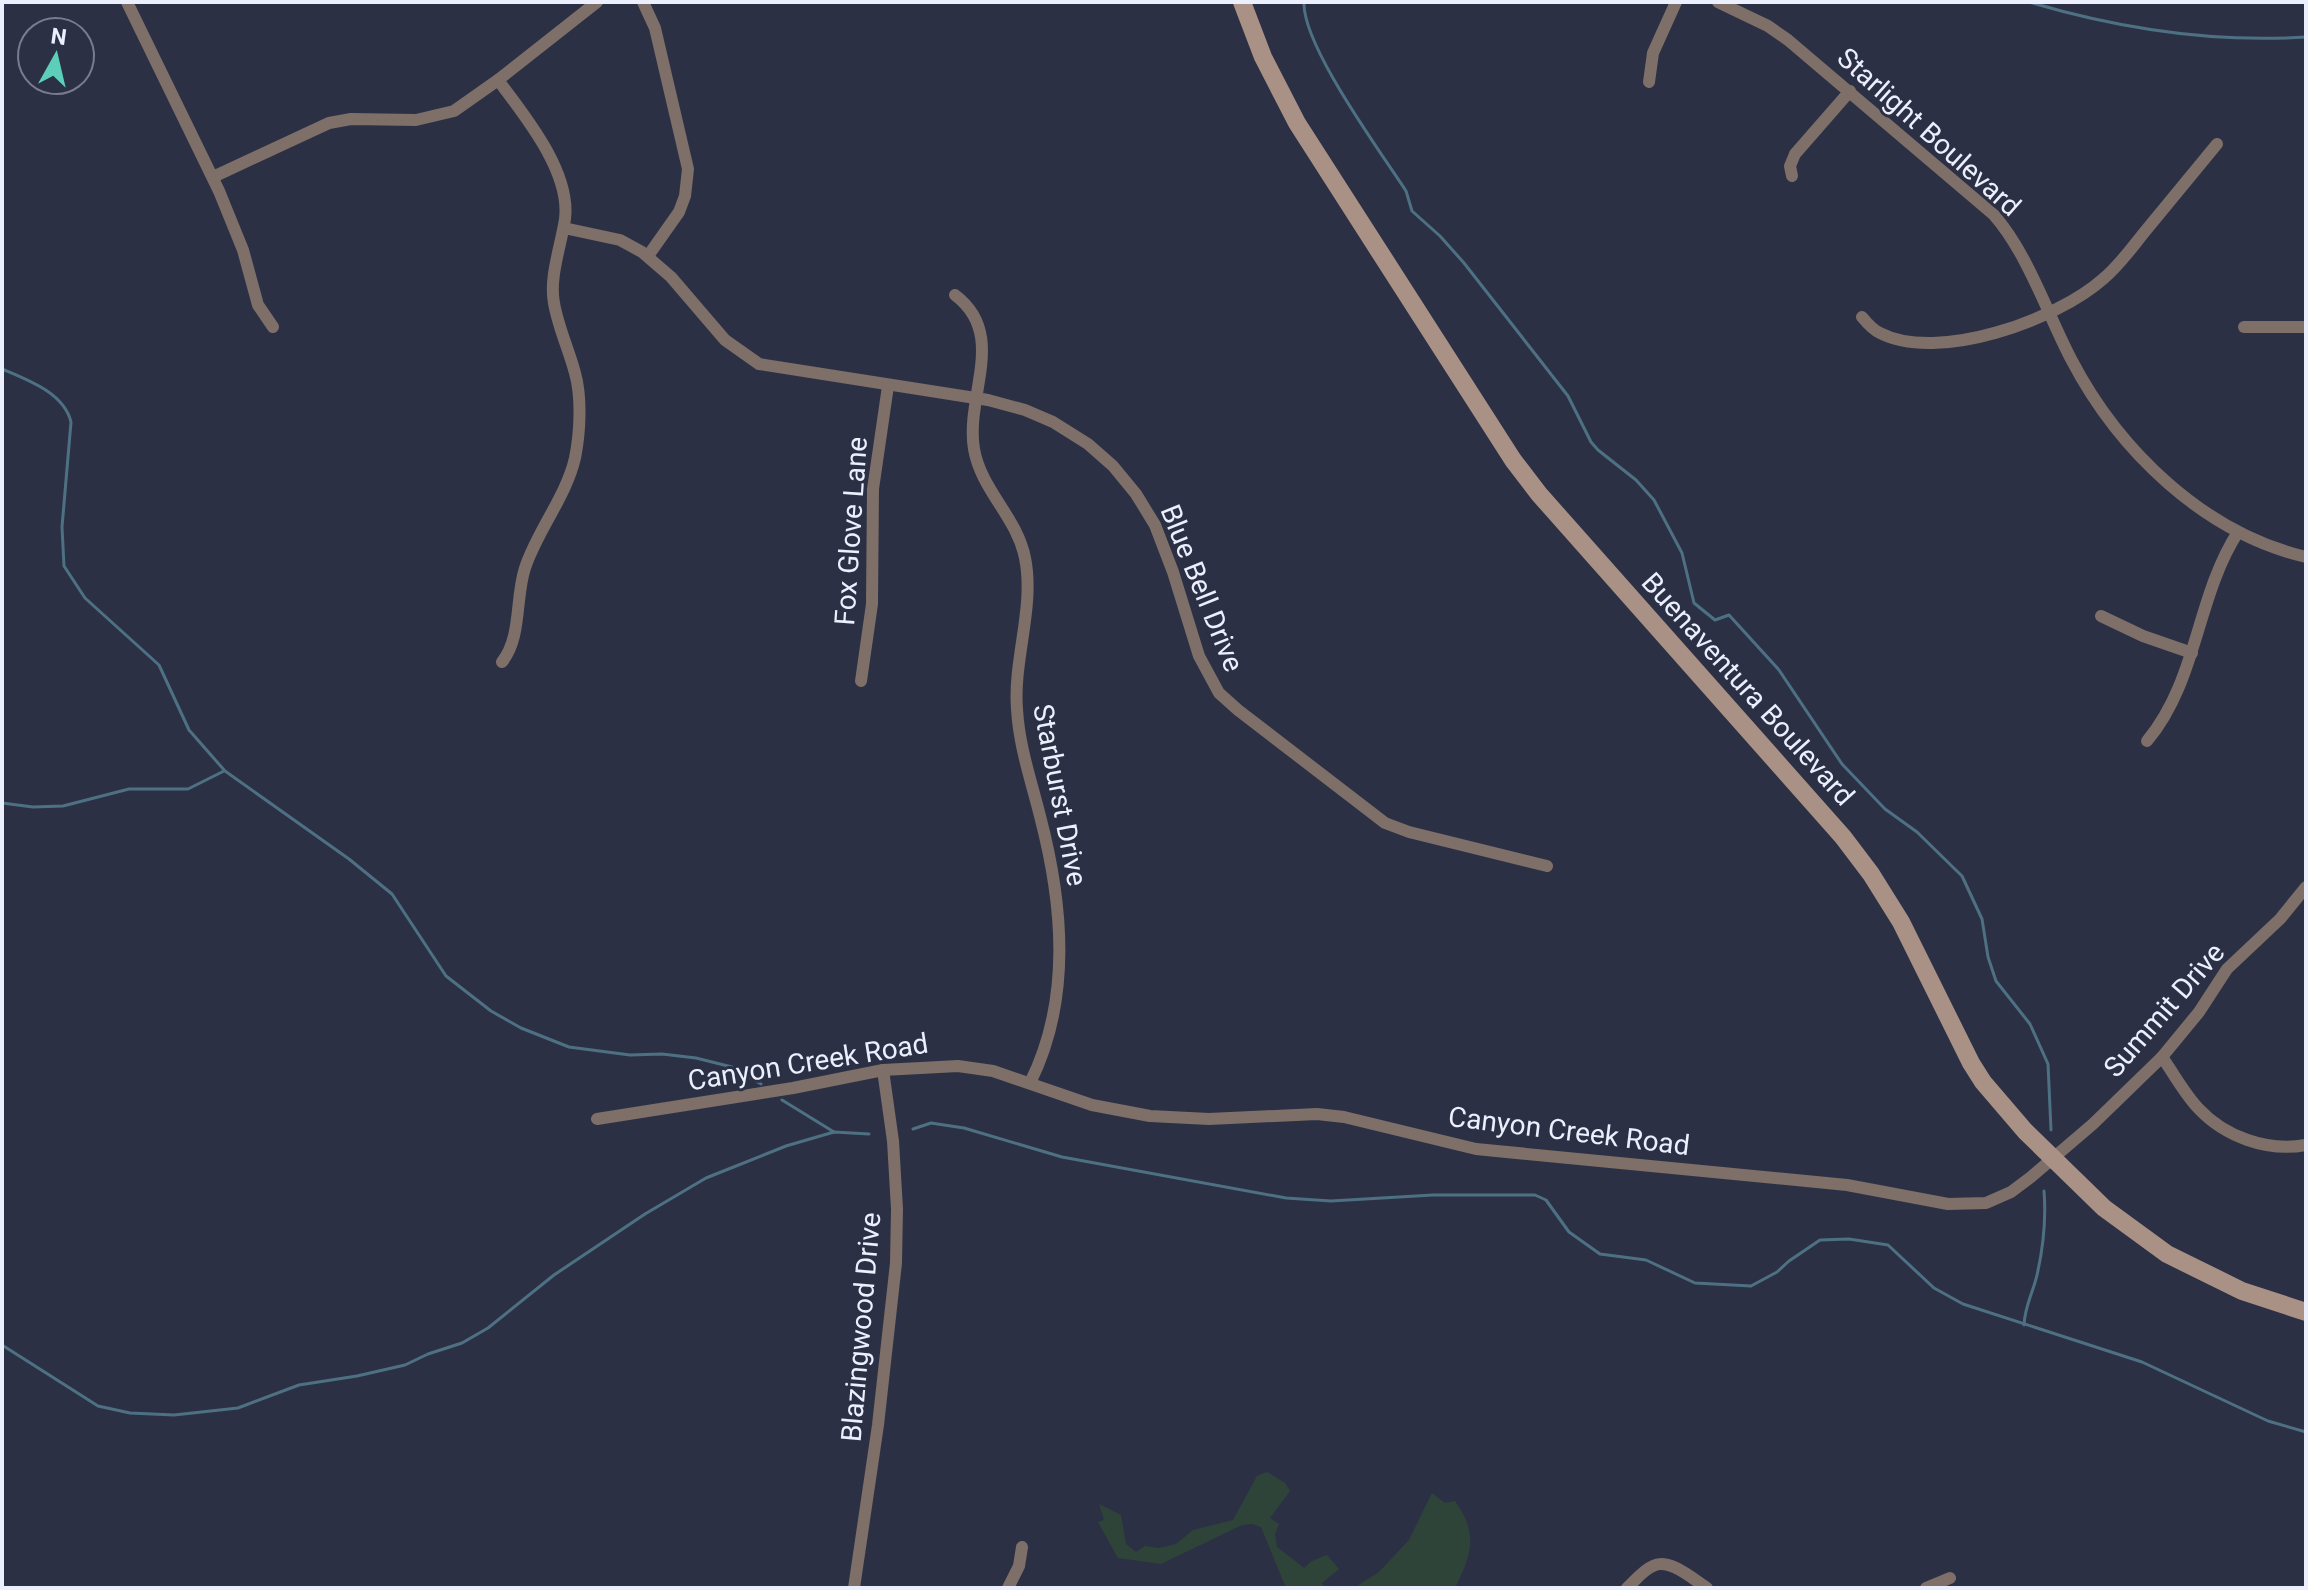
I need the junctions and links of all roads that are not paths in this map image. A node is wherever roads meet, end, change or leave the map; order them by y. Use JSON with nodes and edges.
{"nodes":[{"id":1,"x":127,"y":2,"type":"edge"},
{"id":2,"x":597,"y":2,"type":"edge"},
{"id":3,"x":643,"y":2,"type":"edge"},
{"id":4,"x":1242,"y":2,"type":"edge"},
{"id":5,"x":1676,"y":2,"type":"edge"},
{"id":6,"x":1718,"y":2,"type":"edge"},
{"id":7,"x":498,"y":80,"type":"junction"},
{"id":8,"x":1649,"y":82,"type":"dead end"},
{"id":9,"x":1850,"y":91,"type":"junction"},
{"id":10,"x":2217,"y":144,"type":"dead end"},
{"id":11,"x":1792,"y":176,"type":"dead end"},
{"id":12,"x":213,"y":177,"type":"junction"},
{"id":13,"x":564,"y":228,"type":"junction"},
{"id":14,"x":648,"y":256,"type":"junction"},
{"id":15,"x":955,"y":295,"type":"dead end"},
{"id":16,"x":2048,"y":311,"type":"junction"},
{"id":17,"x":1862,"y":317,"type":"dead end"},
{"id":18,"x":273,"y":327,"type":"dead end"},
{"id":19,"x":2244,"y":327,"type":"dead end"},
{"id":20,"x":2306,"y":327,"type":"edge"},
{"id":21,"x":888,"y":386,"type":"junction"},
{"id":22,"x":976,"y":398,"type":"junction"},
{"id":23,"x":2238,"y":532,"type":"junction"},
{"id":24,"x":2306,"y":557,"type":"edge"},
{"id":25,"x":2101,"y":616,"type":"dead end"},
{"id":26,"x":2192,"y":653,"type":"junction"},
{"id":27,"x":502,"y":662,"type":"dead end"},
{"id":28,"x":861,"y":681,"type":"dead end"},
{"id":29,"x":2147,"y":741,"type":"dead end"},
{"id":30,"x":1547,"y":866,"type":"dead end"},
{"id":31,"x":2306,"y":887,"type":"edge"},
{"id":32,"x":2162,"y":1057,"type":"junction"},
{"id":33,"x":883,"y":1070,"type":"junction"},
{"id":34,"x":1030,"y":1083,"type":"junction"},
{"id":35,"x":597,"y":1119,"type":"dead end"},
{"id":36,"x":2306,"y":1145,"type":"edge"},
{"id":37,"x":2052,"y":1157,"type":"junction"},
{"id":38,"x":2306,"y":1312,"type":"edge"},
{"id":39,"x":1022,"y":1547,"type":"dead end"},
{"id":40,"x":1950,"y":1578,"type":"dead end"},
{"id":41,"x":854,"y":1588,"type":"edge"},
{"id":42,"x":1008,"y":1588,"type":"edge"},
{"id":43,"x":1627,"y":1588,"type":"edge"},
{"id":44,"x":1707,"y":1588,"type":"edge"},
{"id":45,"x":1926,"y":1588,"type":"edge"}],
"edges":[{"from":1,"to":12,"type":"street"},
{"from":2,"to":7,"type":"street"},
{"from":3,"to":14,"type":"street"},
{"from":4,"to":37,"type":"main road","name":"Buenaventura Boulevard"},
{"from":5,"to":8,"type":"street"},
{"from":6,"to":9,"type":"street","name":"Starlight Boulevard"},
{"from":7,"to":12,"type":"street"},
{"from":7,"to":13,"type":"street"},
{"from":9,"to":11,"type":"street"},
{"from":9,"to":16,"type":"street","name":"Starlight Boulevard"},
{"from":10,"to":16,"type":"street"},
{"from":12,"to":18,"type":"street"},
{"from":13,"to":14,"type":"street","name":"Blue Bell Drive"},
{"from":13,"to":27,"type":"street"},
{"from":14,"to":21,"type":"street","name":"Blue Bell Drive"},
{"from":15,"to":22,"type":"street","name":"Starburst Drive"},
{"from":16,"to":17,"type":"street"},
{"from":16,"to":23,"type":"street","name":"Starlight Boulevard"},
{"from":19,"to":20,"type":"street"},
{"from":21,"to":22,"type":"street","name":"Blue Bell Drive"},
{"from":21,"to":28,"type":"street","name":"Fox Glove Lane"},
{"from":22,"to":30,"type":"street","name":"Blue Bell Drive"},
{"from":22,"to":34,"type":"street","name":"Starburst Drive"},
{"from":23,"to":24,"type":"street","name":"Starlight Boulevard"},
{"from":23,"to":26,"type":"street"},
{"from":25,"to":26,"type":"street"},
{"from":26,"to":29,"type":"street"},
{"from":31,"to":32,"type":"street","name":"Summit Drive"},
{"from":32,"to":36,"type":"street"},
{"from":32,"to":37,"type":"street","name":"Summit Drive"},
{"from":33,"to":34,"type":"street","name":"Canyon Creek Road"},
{"from":33,"to":35,"type":"street","name":"Canyon Creek Road"},
{"from":33,"to":41,"type":"street","name":"Blazingwood Drive"},
{"from":34,"to":37,"type":"street","name":"Canyon Creek Road"},
{"from":37,"to":38,"type":"main road","name":"Buenaventura Boulevard"},
{"from":39,"to":42,"type":"street"},
{"from":40,"to":45,"type":"street"},
{"from":43,"to":44,"type":"street"}]}
